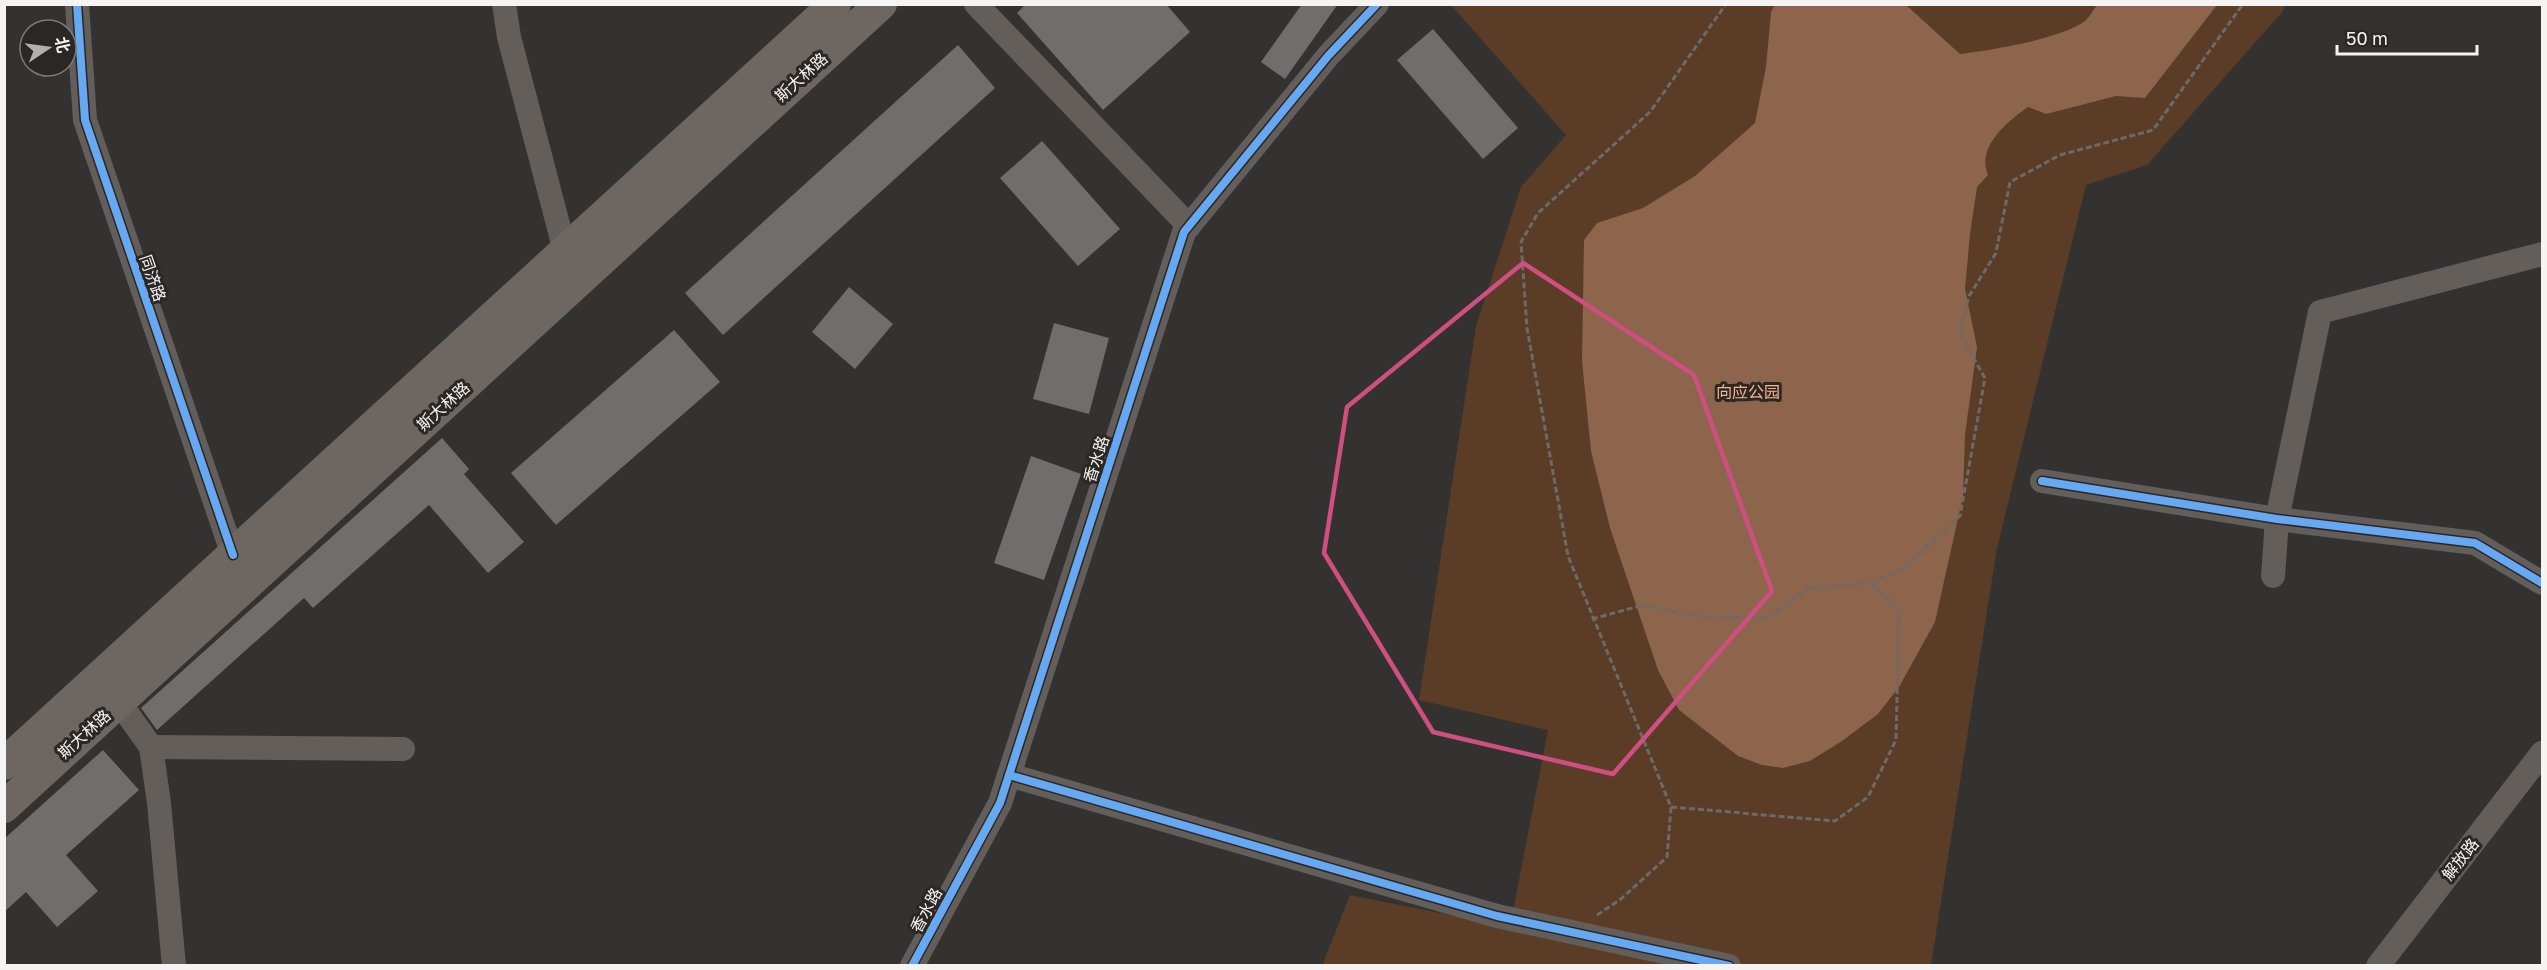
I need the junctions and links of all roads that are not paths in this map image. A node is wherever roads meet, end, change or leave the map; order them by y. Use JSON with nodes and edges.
{"nodes":[{"id":1,"x":77,"y":4,"type":"edge"},
{"id":2,"x":504,"y":4,"type":"edge"},
{"id":3,"x":835,"y":4,"type":"edge"},
{"id":4,"x":881,"y":4,"type":"edge"},
{"id":5,"x":976,"y":4,"type":"edge"},
{"id":6,"x":1377,"y":4,"type":"edge"},
{"id":7,"x":1189,"y":226,"type":"junction"},
{"id":8,"x":565,"y":251,"type":"junction"},
{"id":9,"x":2542,"y":254,"type":"edge"},
{"id":10,"x":2042,"y":481,"type":"dead end"},
{"id":11,"x":2277,"y":519,"type":"junction"},
{"id":12,"x":233,"y":555,"type":"junction"},
{"id":13,"x":2273,"y":576,"type":"dead end"},
{"id":14,"x":2542,"y":583,"type":"edge"},
{"id":15,"x":119,"y":702,"type":"junction"},
{"id":16,"x":151,"y":747,"type":"junction"},
{"id":17,"x":404,"y":749,"type":"dead end"},
{"id":18,"x":2542,"y":753,"type":"edge"},
{"id":19,"x":4,"y":764,"type":"edge"},
{"id":20,"x":1009,"y":774,"type":"junction"},
{"id":21,"x":4,"y":807,"type":"edge"},
{"id":22,"x":174,"y":966,"type":"edge"},
{"id":23,"x":912,"y":966,"type":"edge"},
{"id":24,"x":1729,"y":966,"type":"edge"},
{"id":25,"x":2378,"y":966,"type":"edge"}],
"edges":[{"from":1,"to":12,"type":"street","name":"同济路"},
{"from":2,"to":8,"type":"street"},
{"from":3,"to":8,"type":"main road","name":"斯大林路"},
{"from":4,"to":15,"type":"main road","name":"斯大林路"},
{"from":5,"to":7,"type":"street"},
{"from":6,"to":7,"type":"street","name":"香水路"},
{"from":7,"to":20,"type":"street","name":"香水路"},
{"from":8,"to":12,"type":"main road","name":"斯大林路"},
{"from":9,"to":11,"type":"street"},
{"from":10,"to":11,"type":"street"},
{"from":11,"to":13,"type":"street"},
{"from":11,"to":14,"type":"street"},
{"from":12,"to":19,"type":"main road","name":"斯大林路"},
{"from":15,"to":16,"type":"street"},
{"from":15,"to":21,"type":"main road","name":"斯大林路"},
{"from":16,"to":17,"type":"street"},
{"from":16,"to":22,"type":"street"},
{"from":18,"to":25,"type":"street","name":"解放路"},
{"from":20,"to":23,"type":"street","name":"香水路"},
{"from":20,"to":24,"type":"street"}]}
